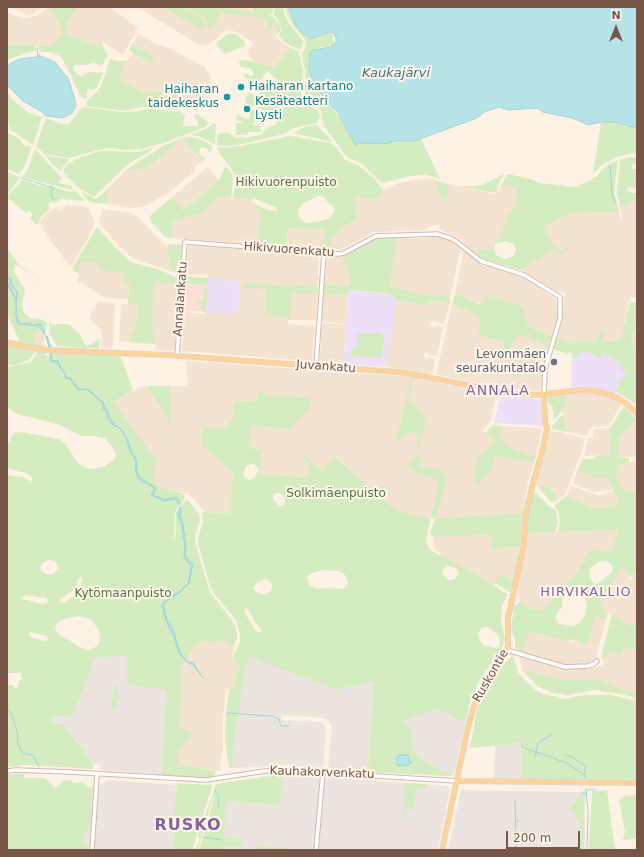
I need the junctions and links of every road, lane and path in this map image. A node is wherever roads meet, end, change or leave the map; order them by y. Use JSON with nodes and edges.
{"nodes":[{"id":1,"x":185,"y":242,"type":"joint"},
{"id":2,"x":324,"y":253,"type":"junction"},
{"id":3,"x":7,"y":343,"type":"edge"},
{"id":4,"x":177,"y":356,"type":"junction"},
{"id":5,"x":316,"y":366,"type":"junction"},
{"id":6,"x":544,"y":394,"type":"junction"},
{"id":7,"x":637,"y":414,"type":"edge"},
{"id":8,"x":507,"y":650,"type":"junction"},
{"id":9,"x":597,"y":661,"type":"dead end"},
{"id":10,"x":7,"y":771,"type":"edge"},
{"id":11,"x":323,"y":772,"type":"junction"},
{"id":12,"x":97,"y":774,"type":"junction"},
{"id":13,"x":457,"y":781,"type":"junction"},
{"id":14,"x":637,"y":783,"type":"edge"},
{"id":15,"x":92,"y":850,"type":"edge"},
{"id":16,"x":316,"y":850,"type":"edge"},
{"id":17,"x":442,"y":850,"type":"edge"}],
"edges":[{"from":1,"to":2,"type":"street","name":"Hikivuorenkatu"},
{"from":1,"to":4,"type":"street","name":"Annalankatu"},
{"from":2,"to":5,"type":"street"},
{"from":2,"to":6,"type":"street","name":"Hikivuorenkatu"},
{"from":3,"to":4,"type":"main road","name":"Juvankatu"},
{"from":4,"to":5,"type":"main road","name":"Juvankatu"},
{"from":5,"to":6,"type":"main road","name":"Juvankatu"},
{"from":6,"to":7,"type":"main road","name":"Juvankatu"},
{"from":6,"to":8,"type":"main road","name":"Ruskontie"},
{"from":8,"to":9,"type":"street"},
{"from":8,"to":13,"type":"main road","name":"Ruskontie"},
{"from":10,"to":12,"type":"street","name":"Kauhakorvenkatu"},
{"from":11,"to":12,"type":"street","name":"Kauhakorvenkatu"},
{"from":11,"to":13,"type":"street","name":"Kauhakorvenkatu"},
{"from":11,"to":16,"type":"street"},
{"from":12,"to":15,"type":"street"},
{"from":13,"to":14,"type":"main road","name":"Kauhakorvenkatu"},
{"from":13,"to":17,"type":"main road","name":"Ruskontie"}]}
